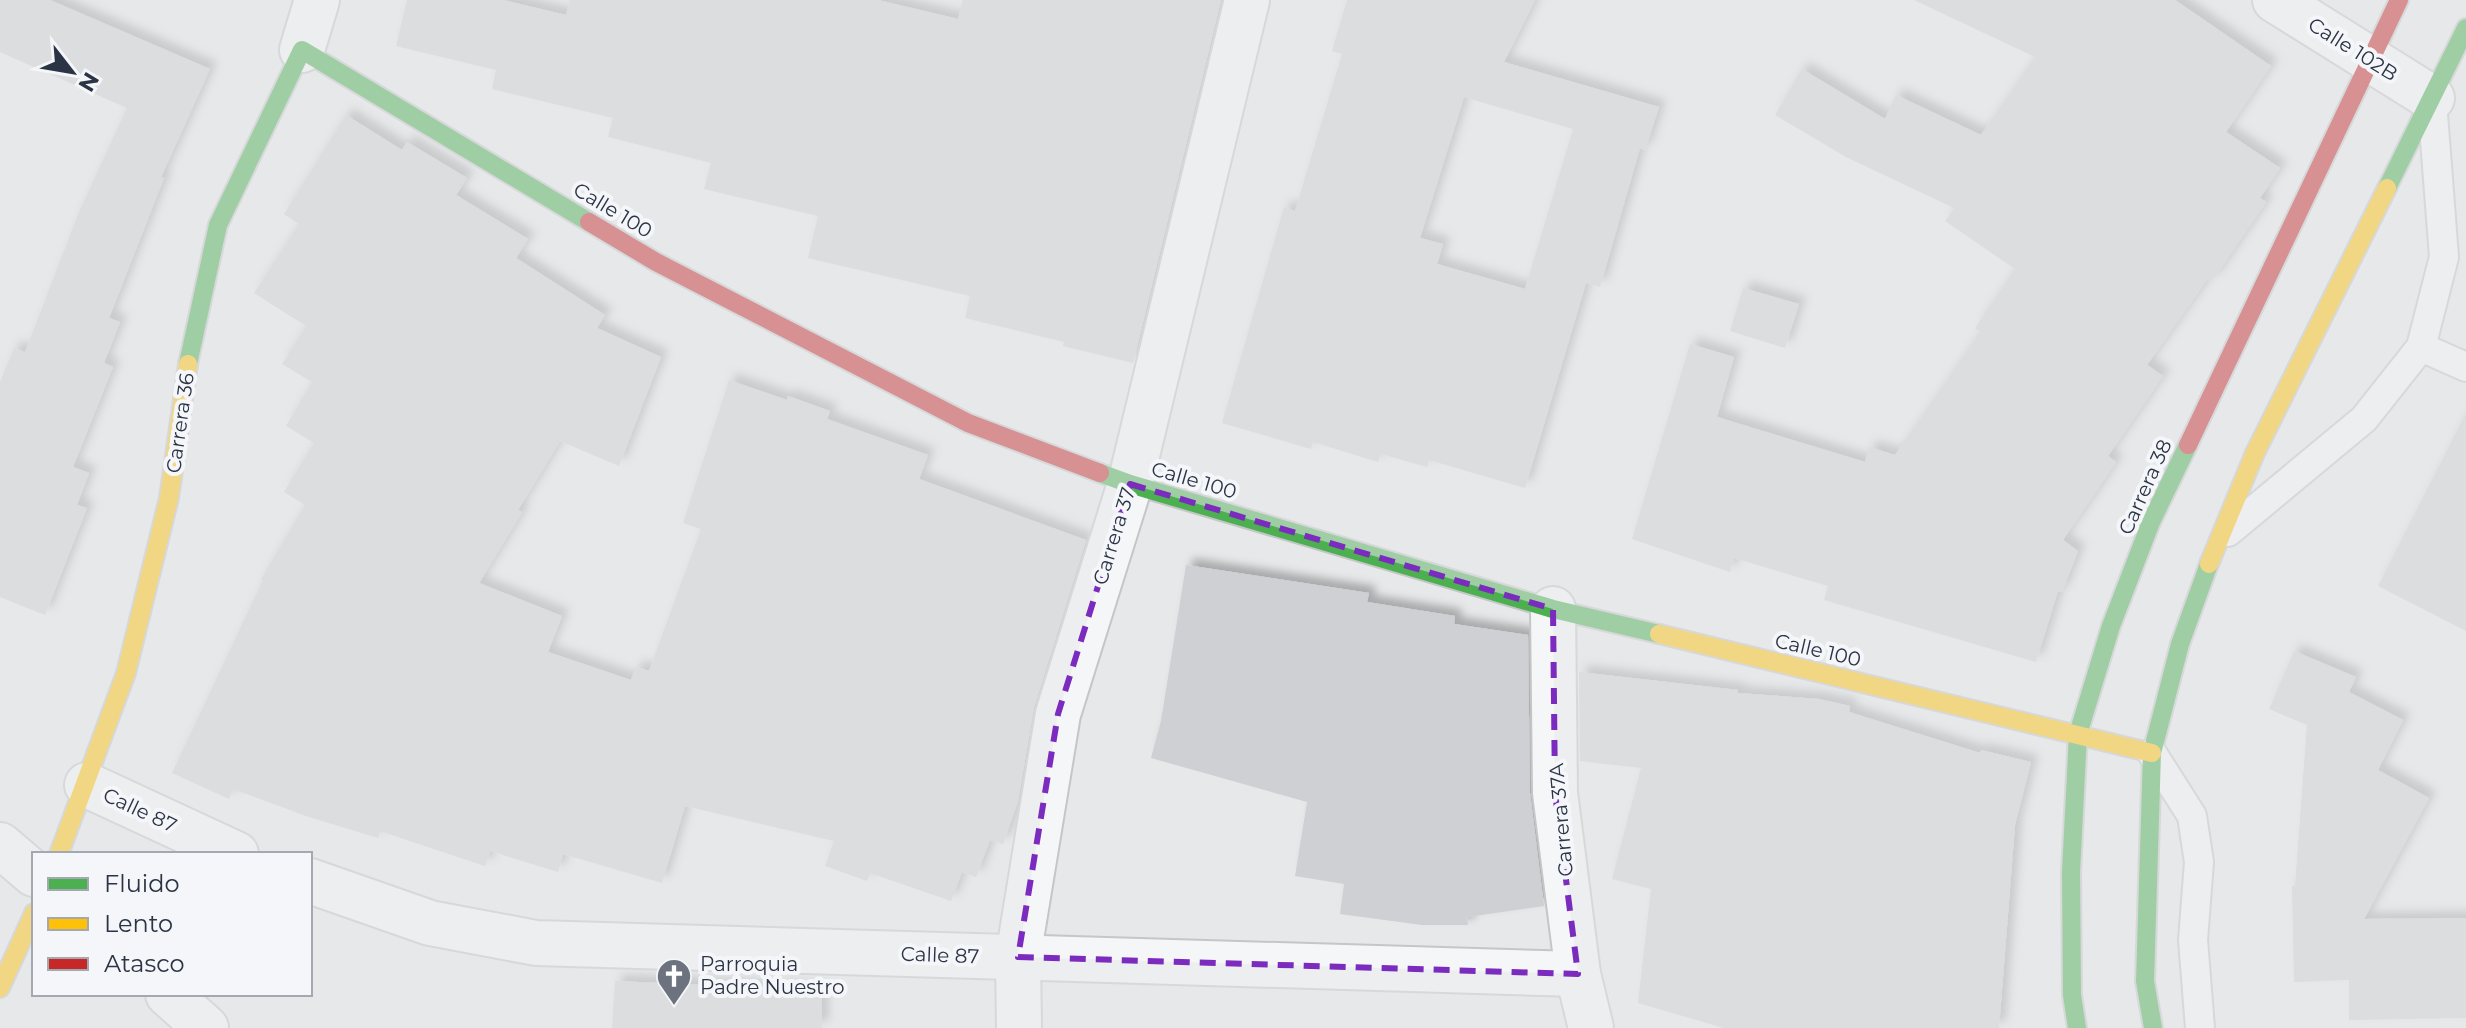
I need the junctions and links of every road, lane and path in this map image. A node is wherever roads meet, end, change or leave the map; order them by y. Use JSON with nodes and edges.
{"nodes":[{"id":1,"x":317,"y":0,"type":"edge"},
{"id":2,"x":1247,"y":0,"type":"edge"},
{"id":3,"x":2275,"y":0,"type":"edge"},
{"id":4,"x":2399,"y":0,"type":"edge"},
{"id":5,"x":2466,"y":28,"type":"edge"},
{"id":6,"x":302,"y":50,"type":"junction"},
{"id":7,"x":2369,"y":60,"type":"junction"},
{"id":8,"x":2432,"y":98,"type":"junction"},
{"id":9,"x":2421,"y":347,"type":"junction"},
{"id":10,"x":2466,"y":367,"type":"edge"},
{"id":11,"x":1130,"y":484,"type":"junction"},
{"id":12,"x":2218,"y":540,"type":"junction"},
{"id":13,"x":1553,"y":609,"type":"junction"},
{"id":14,"x":2078,"y":734,"type":"junction"},
{"id":15,"x":2152,"y":753,"type":"junction"},
{"id":16,"x":87,"y":785,"type":"junction"},
{"id":17,"x":0,"y":845,"type":"edge"},
{"id":18,"x":60,"y":852,"type":"edge"},
{"id":19,"x":232,"y":852,"type":"edge"},
{"id":20,"x":32,"y":872,"type":"edge"},
{"id":21,"x":312,"y":882,"type":"edge"},
{"id":22,"x":32,"y":917,"type":"edge"},
{"id":23,"x":1018,"y":957,"type":"junction"},
{"id":24,"x":1578,"y":974,"type":"junction"},
{"id":25,"x":0,"y":988,"type":"edge"},
{"id":26,"x":170,"y":996,"type":"edge"},
{"id":27,"x":206,"y":1028,"type":"edge"},
{"id":28,"x":1019,"y":1028,"type":"edge"},
{"id":29,"x":1591,"y":1028,"type":"edge"},
{"id":30,"x":2077,"y":1028,"type":"edge"},
{"id":31,"x":2153,"y":1028,"type":"edge"},
{"id":32,"x":2200,"y":1028,"type":"edge"}],
"edges":[{"from":1,"to":6,"type":"street","name":"Carrera 36"},
{"from":2,"to":11,"type":"street","name":"Carrera 37"},
{"from":3,"to":7,"type":"street","name":"Calle 102B"},
{"from":4,"to":7,"type":"street","name":"Carrera 38"},
{"from":5,"to":8,"type":"street"},
{"from":6,"to":11,"type":"street","name":"Calle 100"},
{"from":6,"to":16,"type":"street","name":"Carrera 36"},
{"from":7,"to":8,"type":"street","name":"Calle 102B"},
{"from":7,"to":14,"type":"street","name":"Carrera 38"},
{"from":8,"to":9,"type":"lane"},
{"from":8,"to":12,"type":"street"},
{"from":9,"to":10,"type":"lane"},
{"from":9,"to":12,"type":"lane"},
{"from":11,"to":13,"type":"street","name":"Calle 100"},
{"from":11,"to":23,"type":"street","name":"Carrera 37"},
{"from":12,"to":15,"type":"street"},
{"from":13,"to":14,"type":"street","name":"Calle 100"},
{"from":13,"to":24,"type":"street","name":"Carrera 37A"},
{"from":14,"to":15,"type":"street","name":"Calle 100"},
{"from":14,"to":30,"type":"street","name":"Carrera 38"},
{"from":15,"to":31,"type":"street"},
{"from":15,"to":32,"type":"lane"},
{"from":16,"to":18,"type":"street","name":"Carrera 36"},
{"from":16,"to":19,"type":"street","name":"Calle 87"},
{"from":17,"to":20,"type":"street"},
{"from":21,"to":23,"type":"street","name":"Calle 87"},
{"from":22,"to":25,"type":"street"},
{"from":23,"to":24,"type":"street","name":"Calle 87"},
{"from":23,"to":28,"type":"street","name":"Carrera 37"},
{"from":24,"to":29,"type":"street","name":"Carrera 37A"},
{"from":26,"to":27,"type":"street"}]}
